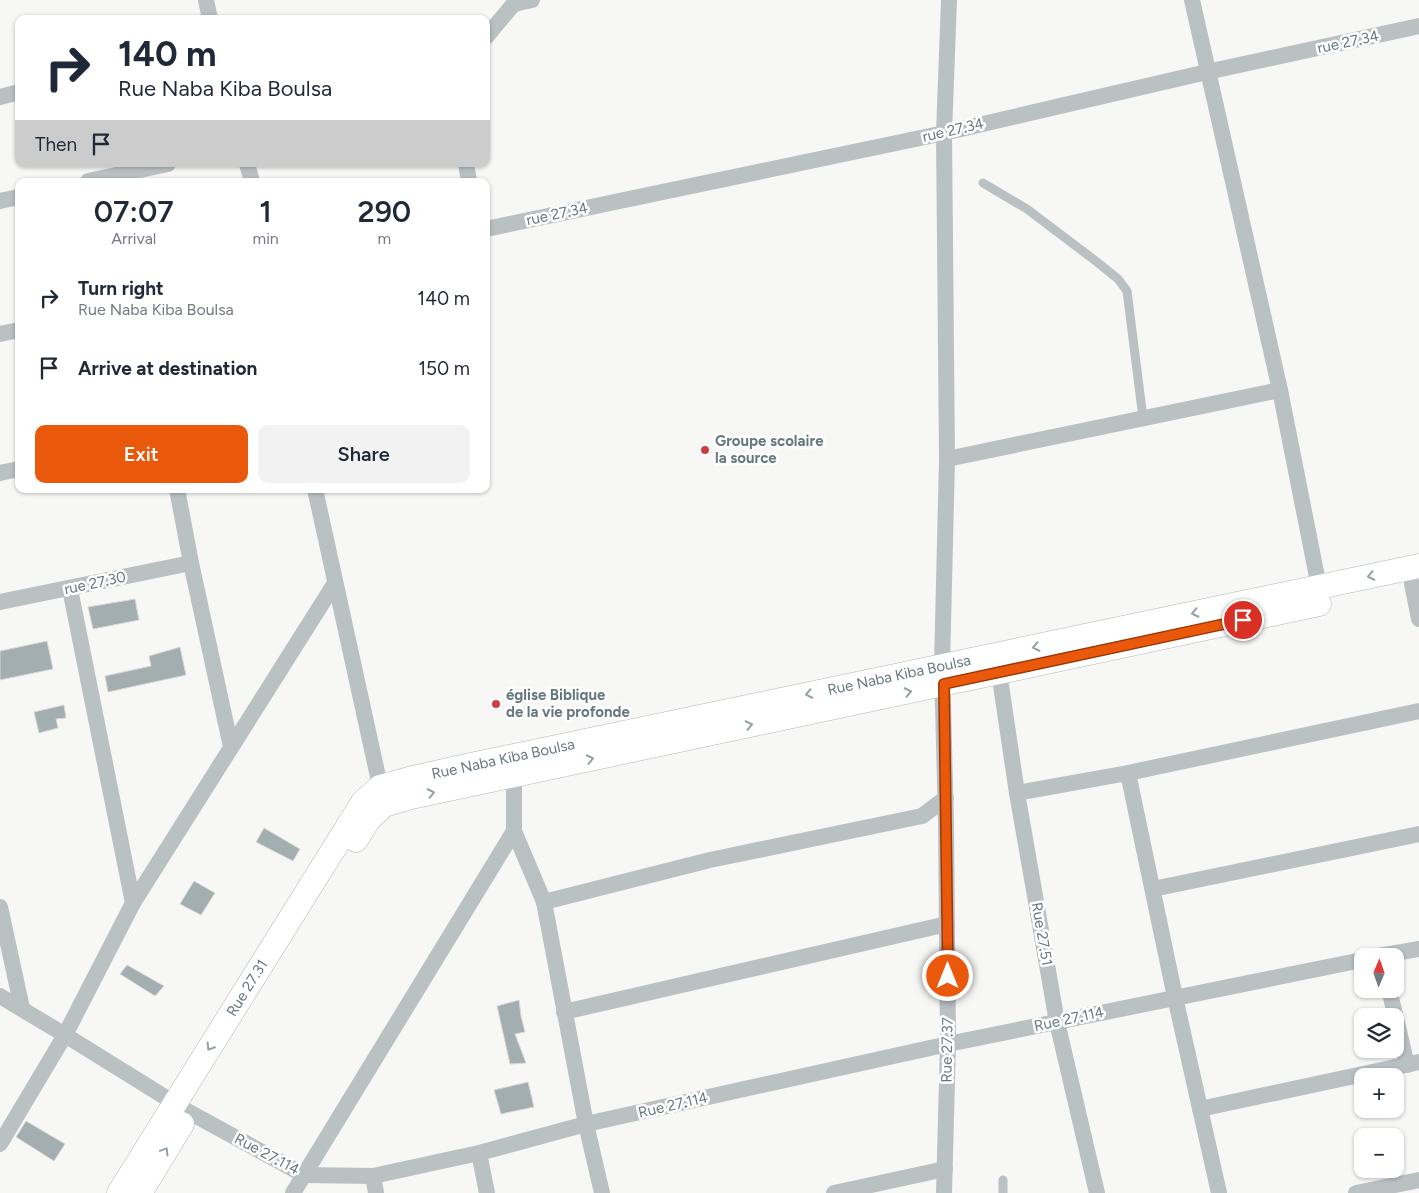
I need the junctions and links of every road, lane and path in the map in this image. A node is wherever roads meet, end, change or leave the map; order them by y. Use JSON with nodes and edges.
{"nodes":[{"id":1,"x":206,"y":0,"type":"edge"},
{"id":2,"x":532,"y":0,"type":"edge"},
{"id":3,"x":950,"y":0,"type":"edge"},
{"id":4,"x":1192,"y":0,"type":"edge"},
{"id":5,"x":516,"y":2,"type":"edge"},
{"id":6,"x":209,"y":15,"type":"edge"},
{"id":7,"x":1419,"y":26,"type":"edge"},
{"id":8,"x":490,"y":32,"type":"edge"},
{"id":9,"x":1207,"y":72,"type":"junction"},
{"id":10,"x":15,"y":93,"type":"edge"},
{"id":11,"x":0,"y":96,"type":"edge"},
{"id":12,"x":944,"y":133,"type":"junction"},
{"id":13,"x":154,"y":167,"type":"edge"},
{"id":14,"x":102,"y":178,"type":"edge"},
{"id":15,"x":983,"y":183,"type":"dead end"},
{"id":16,"x":15,"y":197,"type":"edge"},
{"id":17,"x":0,"y":201,"type":"edge"},
{"id":18,"x":490,"y":228,"type":"edge"},
{"id":19,"x":15,"y":331,"type":"edge"},
{"id":20,"x":0,"y":334,"type":"edge"},
{"id":21,"x":1280,"y":390,"type":"junction"},
{"id":22,"x":1143,"y":418,"type":"junction"},
{"id":23,"x":947,"y":459,"type":"junction"},
{"id":24,"x":15,"y":470,"type":"edge"},
{"id":25,"x":0,"y":473,"type":"edge"},
{"id":26,"x":178,"y":493,"type":"edge"},
{"id":27,"x":316,"y":493,"type":"edge"},
{"id":28,"x":191,"y":563,"type":"junction"},
{"id":29,"x":1417,"y":578,"type":"edge"},
{"id":30,"x":335,"y":583,"type":"junction"},
{"id":31,"x":1319,"y":587,"type":"junction"},
{"id":32,"x":70,"y":588,"type":"junction"},
{"id":33,"x":0,"y":602,"type":"edge"},
{"id":34,"x":1419,"y":619,"type":"edge"},
{"id":35,"x":999,"y":672,"type":"junction"},
{"id":36,"x":943,"y":675,"type":"junction"},
{"id":37,"x":1419,"y":711,"type":"edge"},
{"id":38,"x":231,"y":747,"type":"junction"},
{"id":39,"x":1128,"y":773,"type":"junction"},
{"id":40,"x":514,"y":775,"type":"junction"},
{"id":41,"x":1017,"y":793,"type":"junction"},
{"id":42,"x":382,"y":796,"type":"junction"},
{"id":43,"x":946,"y":798,"type":"junction"},
{"id":44,"x":922,"y":816,"type":"junction"},
{"id":45,"x":946,"y":823,"type":"junction"},
{"id":46,"x":514,"y":831,"type":"junction"},
{"id":47,"x":1419,"y":834,"type":"edge"},
{"id":48,"x":1153,"y":889,"type":"junction"},
{"id":49,"x":544,"y":902,"type":"junction"},
{"id":50,"x":133,"y":903,"type":"junction"},
{"id":51,"x":0,"y":908,"type":"edge"},
{"id":52,"x":947,"y":924,"type":"junction"},
{"id":53,"x":1419,"y":949,"type":"edge"},
{"id":54,"x":1404,"y":952,"type":"edge"},
{"id":55,"x":1354,"y":962,"type":"edge"},
{"id":56,"x":0,"y":996,"type":"edge"},
{"id":57,"x":1175,"y":997,"type":"junction"},
{"id":58,"x":1392,"y":998,"type":"edge"},
{"id":59,"x":22,"y":1008,"type":"junction"},
{"id":60,"x":564,"y":1012,"type":"junction"},
{"id":61,"x":1057,"y":1022,"type":"junction"},
{"id":62,"x":65,"y":1034,"type":"junction"},
{"id":63,"x":948,"y":1044,"type":"junction"},
{"id":64,"x":1413,"y":1064,"type":"edge"},
{"id":65,"x":182,"y":1108,"type":"junction"},
{"id":66,"x":1200,"y":1109,"type":"junction"},
{"id":67,"x":586,"y":1124,"type":"junction"},
{"id":68,"x":0,"y":1144,"type":"edge"},
{"id":69,"x":479,"y":1153,"type":"junction"},
{"id":70,"x":944,"y":1169,"type":"junction"},
{"id":71,"x":304,"y":1175,"type":"junction"},
{"id":72,"x":373,"y":1176,"type":"junction"},
{"id":73,"x":1003,"y":1180,"type":"dead end"},
{"id":74,"x":1419,"y":1180,"type":"edge"},
{"id":75,"x":119,"y":1193,"type":"edge"},
{"id":76,"x":140,"y":1193,"type":"edge"},
{"id":77,"x":293,"y":1193,"type":"edge"},
{"id":78,"x":376,"y":1193,"type":"edge"},
{"id":79,"x":487,"y":1193,"type":"edge"},
{"id":80,"x":602,"y":1193,"type":"edge"},
{"id":81,"x":834,"y":1193,"type":"edge"},
{"id":82,"x":944,"y":1193,"type":"edge"},
{"id":83,"x":1003,"y":1193,"type":"edge"},
{"id":84,"x":1097,"y":1193,"type":"edge"},
{"id":85,"x":1220,"y":1193,"type":"edge"},
{"id":86,"x":1356,"y":1193,"type":"edge"}],
"edges":[{"from":1,"to":6,"type":"street"},
{"from":2,"to":5,"type":"street"},
{"from":3,"to":12,"type":"street","name":"Rue 27.37"},
{"from":4,"to":9,"type":"street"},
{"from":5,"to":8,"type":"street"},
{"from":7,"to":9,"type":"street","name":"rue 27.34"},
{"from":9,"to":12,"type":"street","name":"rue 27.34"},
{"from":9,"to":21,"type":"street"},
{"from":10,"to":11,"type":"street"},
{"from":12,"to":18,"type":"street","name":"rue 27.34"},
{"from":12,"to":23,"type":"street","name":"Rue 27.37"},
{"from":13,"to":14,"type":"street"},
{"from":15,"to":22,"type":"lane"},
{"from":16,"to":17,"type":"street"},
{"from":19,"to":20,"type":"street"},
{"from":21,"to":22,"type":"street"},
{"from":21,"to":31,"type":"street"},
{"from":22,"to":23,"type":"street"},
{"from":23,"to":36,"type":"street","name":"Rue 27.37"},
{"from":24,"to":25,"type":"street"},
{"from":26,"to":28,"type":"street"},
{"from":27,"to":30,"type":"street"},
{"from":28,"to":32,"type":"street","name":"rue 27.30"},
{"from":28,"to":38,"type":"street"},
{"from":29,"to":31,"type":"street","name":"Rue Naba Kiba Boulsa","one_way":true},
{"from":29,"to":34,"type":"street"},
{"from":29,"to":35,"type":"street","name":"Rue Naba Kiba Boulsa"},
{"from":30,"to":38,"type":"street"},
{"from":30,"to":42,"type":"street"},
{"from":31,"to":36,"type":"street","name":"Rue Naba Kiba Boulsa","one_way":true},
{"from":32,"to":33,"type":"street","name":"rue 27.30"},
{"from":32,"to":50,"type":"street"},
{"from":35,"to":36,"type":"street","name":"Rue Naba Kiba Boulsa"},
{"from":35,"to":41,"type":"street","name":"Rue 27.51"},
{"from":40,"to":36,"type":"street","name":"Rue Naba Kiba Boulsa","one_way":true},
{"from":36,"to":42,"type":"street","name":"Rue Naba Kiba Boulsa","one_way":true},
{"from":36,"to":43,"type":"street","name":"Rue 27.37"},
{"from":37,"to":39,"type":"street"},
{"from":38,"to":50,"type":"street"},
{"from":39,"to":41,"type":"street"},
{"from":39,"to":48,"type":"street"},
{"from":42,"to":40,"type":"street","name":"Rue Naba Kiba Boulsa","one_way":true},
{"from":40,"to":46,"type":"street"},
{"from":41,"to":61,"type":"street","name":"Rue 27.51"},
{"from":42,"to":65,"type":"street","name":"Rue 27.31"},
{"from":43,"to":44,"type":"street"},
{"from":43,"to":45,"type":"street","name":"Rue 27.37"},
{"from":44,"to":45,"type":"street"},
{"from":44,"to":49,"type":"street"},
{"from":45,"to":52,"type":"street","name":"Rue 27.37"},
{"from":46,"to":49,"type":"street"},
{"from":46,"to":71,"type":"street"},
{"from":47,"to":48,"type":"street"},
{"from":48,"to":57,"type":"street"},
{"from":49,"to":60,"type":"street"},
{"from":50,"to":62,"type":"street"},
{"from":51,"to":59,"type":"street"},
{"from":52,"to":60,"type":"street"},
{"from":52,"to":63,"type":"street","name":"Rue 27.37"},
{"from":53,"to":54,"type":"street"},
{"from":55,"to":57,"type":"street","name":"Rue 27.114"},
{"from":56,"to":59,"type":"street","name":"Rue 27.114"},
{"from":57,"to":61,"type":"street","name":"Rue 27.114"},
{"from":57,"to":66,"type":"street"},
{"from":58,"to":64,"type":"street"},
{"from":59,"to":62,"type":"street","name":"Rue 27.114"},
{"from":60,"to":67,"type":"street"},
{"from":61,"to":63,"type":"street","name":"Rue 27.114"},
{"from":61,"to":84,"type":"street","name":"Rue 27.51"},
{"from":62,"to":65,"type":"street","name":"Rue 27.114"},
{"from":62,"to":68,"type":"street"},
{"from":63,"to":67,"type":"street","name":"Rue 27.114"},
{"from":63,"to":70,"type":"street","name":"Rue 27.37"},
{"from":64,"to":66,"type":"street"},
{"from":65,"to":71,"type":"street","name":"Rue 27.114"},
{"from":65,"to":75,"type":"street","name":"Rue 27.31"},
{"from":76,"to":65,"type":"street","name":"Rue 27.31","one_way":true},
{"from":66,"to":85,"type":"street"},
{"from":67,"to":69,"type":"street","name":"Rue 27.114"},
{"from":67,"to":80,"type":"street"},
{"from":69,"to":72,"type":"street","name":"Rue 27.114"},
{"from":69,"to":79,"type":"street"},
{"from":70,"to":81,"type":"street"},
{"from":70,"to":82,"type":"street","name":"Rue 27.37"},
{"from":71,"to":72,"type":"street","name":"Rue 27.114"},
{"from":71,"to":77,"type":"street"},
{"from":72,"to":78,"type":"street"},
{"from":73,"to":83,"type":"lane"},
{"from":74,"to":86,"type":"street"}]}
